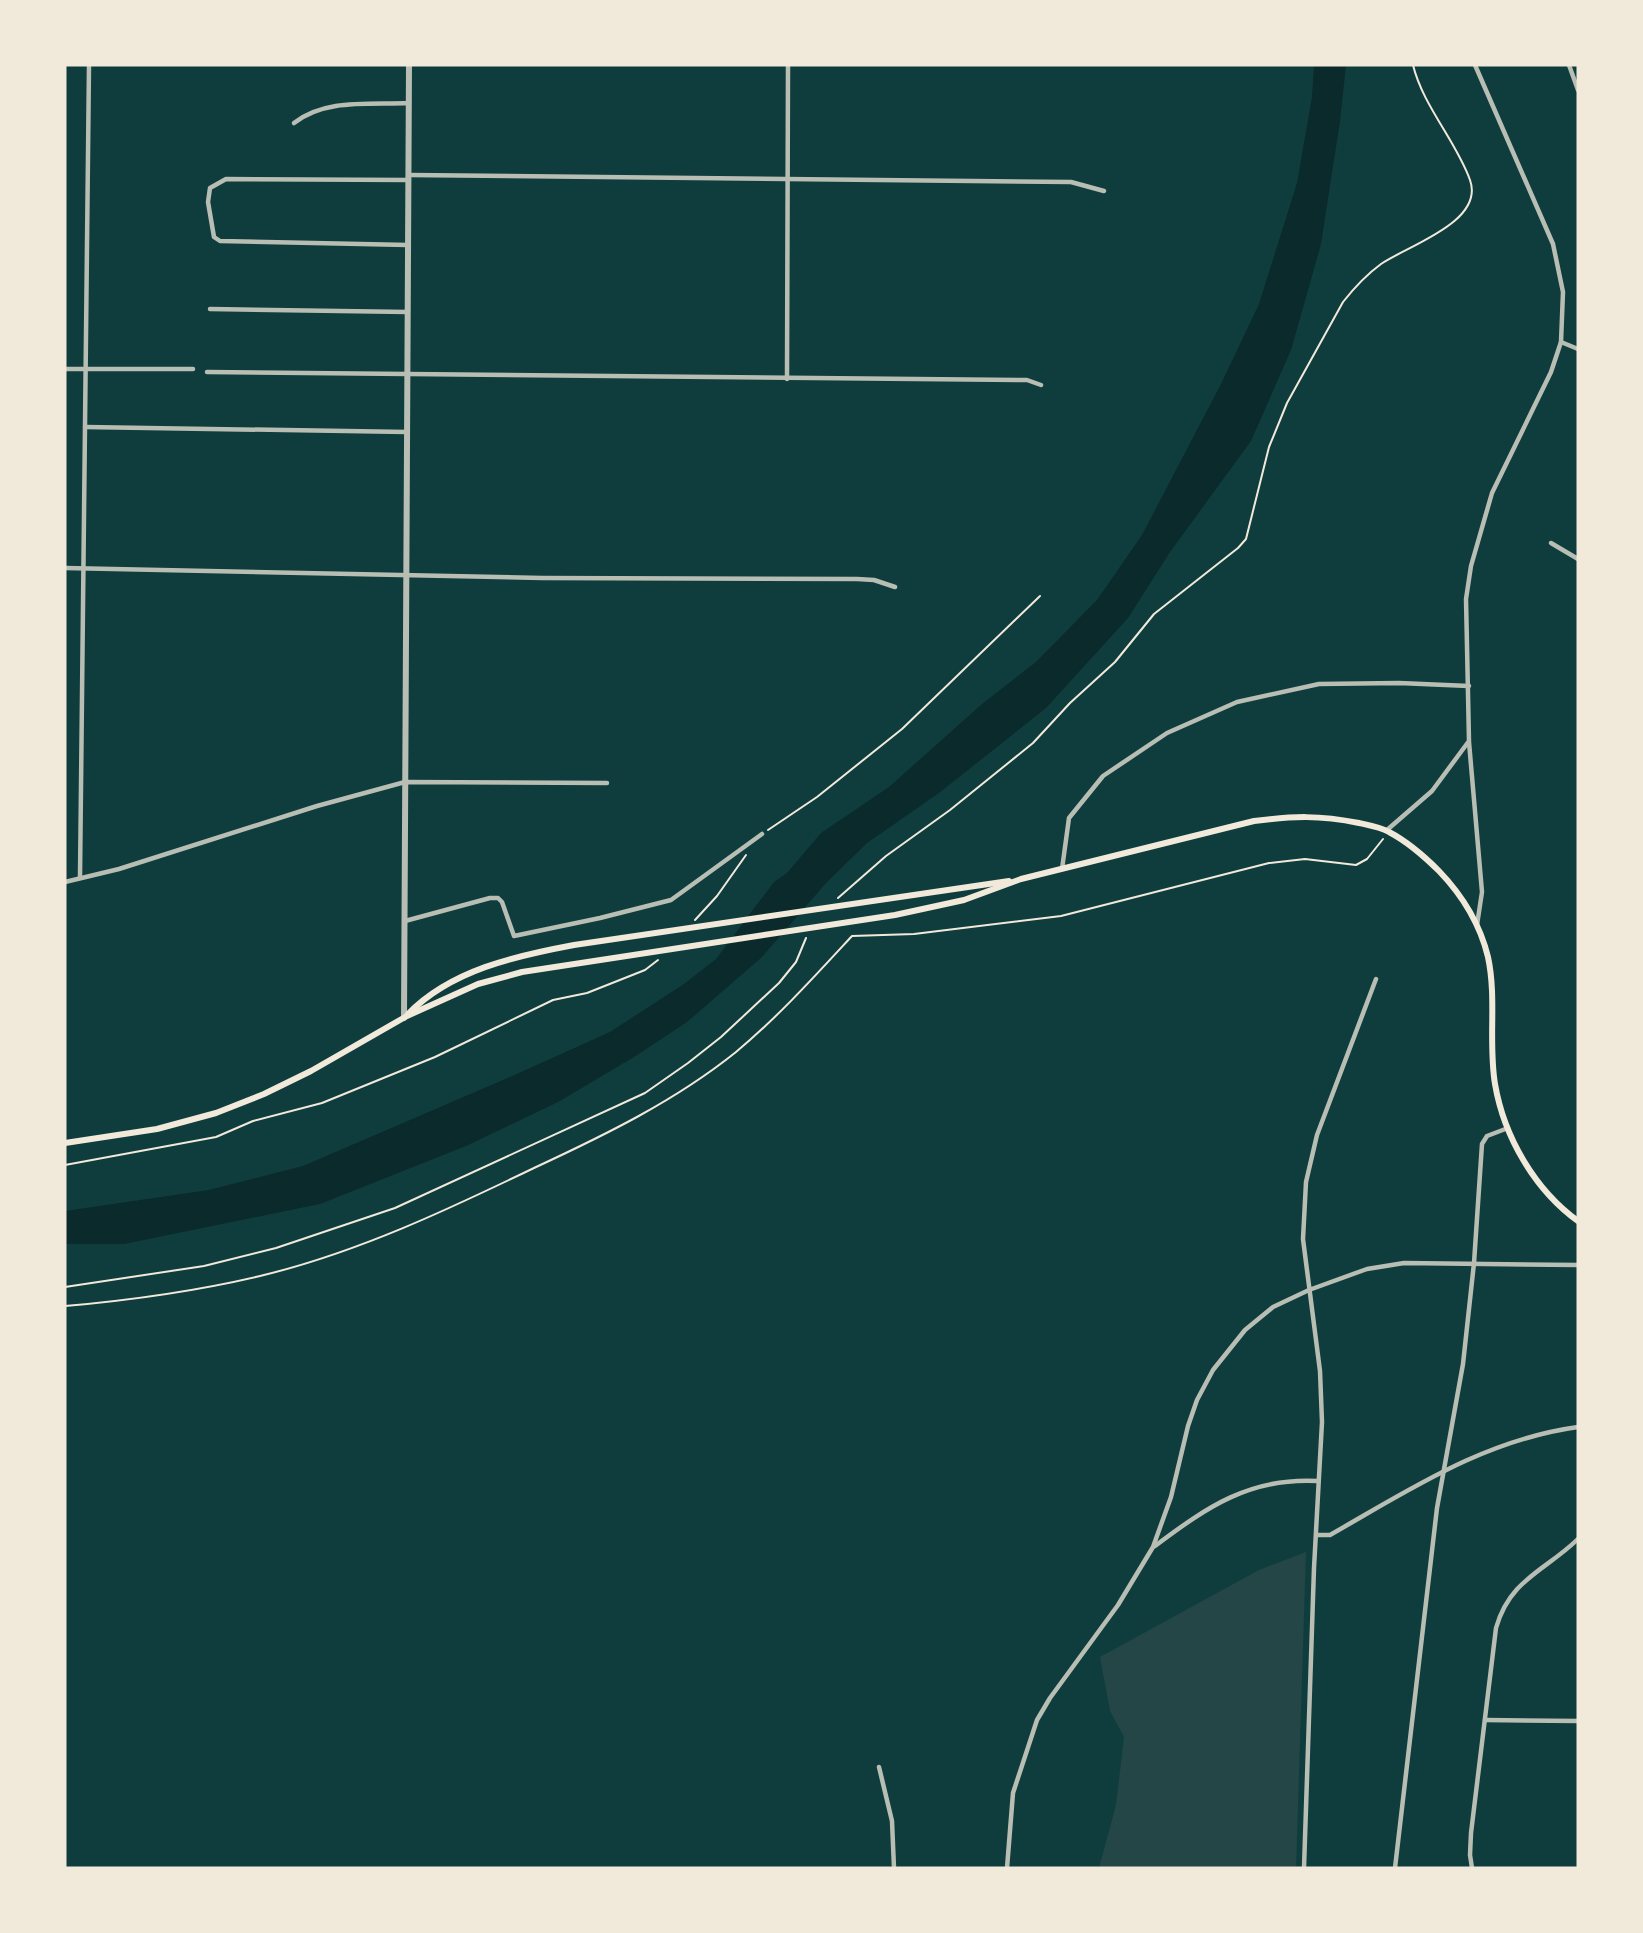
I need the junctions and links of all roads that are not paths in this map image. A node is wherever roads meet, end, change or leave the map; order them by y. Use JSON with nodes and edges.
{"nodes":[{"id":1,"x":89,"y":65,"type":"edge"},
{"id":2,"x":409,"y":65,"type":"edge"},
{"id":3,"x":788,"y":65,"type":"edge"},
{"id":4,"x":1475,"y":65,"type":"edge"},
{"id":5,"x":1569,"y":65,"type":"edge"},
{"id":6,"x":1578,"y":90,"type":"edge"},
{"id":7,"x":409,"y":103,"type":"junction"},
{"id":8,"x":294,"y":123,"type":"dead end"},
{"id":9,"x":409,"y":177,"type":"junction"},
{"id":10,"x":788,"y":179,"type":"junction"},
{"id":11,"x":1104,"y":191,"type":"dead end"},
{"id":12,"x":408,"y":245,"type":"junction"},
{"id":13,"x":210,"y":309,"type":"dead end"},
{"id":14,"x":408,"y":312,"type":"junction"},
{"id":15,"x":1561,"y":342,"type":"junction"},
{"id":16,"x":1578,"y":349,"type":"edge"},
{"id":17,"x":65,"y":369,"type":"edge"},
{"id":18,"x":86,"y":369,"type":"junction"},
{"id":19,"x":192,"y":369,"type":"dead end"},
{"id":20,"x":207,"y":372,"type":"dead end"},
{"id":21,"x":407,"y":375,"type":"junction"},
{"id":22,"x":787,"y":379,"type":"junction"},
{"id":23,"x":1041,"y":385,"type":"dead end"},
{"id":24,"x":85,"y":427,"type":"junction"},
{"id":25,"x":407,"y":432,"type":"junction"},
{"id":26,"x":1551,"y":543,"type":"dead end"},
{"id":27,"x":1578,"y":559,"type":"edge"},
{"id":28,"x":65,"y":568,"type":"edge"},
{"id":29,"x":84,"y":568,"type":"junction"},
{"id":30,"x":406,"y":575,"type":"junction"},
{"id":31,"x":895,"y":587,"type":"dead end"},
{"id":32,"x":1469,"y":686,"type":"junction"},
{"id":33,"x":1469,"y":741,"type":"junction"},
{"id":34,"x":405,"y":782,"type":"junction"},
{"id":35,"x":607,"y":783,"type":"dead end"},
{"id":36,"x":1387,"y":830,"type":"junction"},
{"id":37,"x":762,"y":834,"type":"road end"},
{"id":38,"x":1062,"y":869,"type":"junction"},
{"id":39,"x":80,"y":877,"type":"junction"},
{"id":40,"x":1021,"y":879,"type":"junction"},
{"id":41,"x":65,"y":882,"type":"edge"},
{"id":42,"x":404,"y":921,"type":"junction"},
{"id":43,"x":1477,"y":926,"type":"junction"},
{"id":44,"x":1376,"y":979,"type":"dead end"},
{"id":45,"x":404,"y":1018,"type":"junction"},
{"id":46,"x":1508,"y":1128,"type":"junction"},
{"id":47,"x":65,"y":1143,"type":"edge"},
{"id":48,"x":1578,"y":1221,"type":"edge"},
{"id":49,"x":1474,"y":1263,"type":"junction"},
{"id":50,"x":1578,"y":1265,"type":"edge"},
{"id":51,"x":1309,"y":1290,"type":"junction"},
{"id":52,"x":1578,"y":1427,"type":"edge"},
{"id":53,"x":1444,"y":1470,"type":"junction"},
{"id":54,"x":1318,"y":1481,"type":"junction"},
{"id":55,"x":1317,"y":1535,"type":"junction"},
{"id":56,"x":1578,"y":1540,"type":"edge"},
{"id":57,"x":1153,"y":1547,"type":"junction"},
{"id":58,"x":1484,"y":1720,"type":"junction"},
{"id":59,"x":1578,"y":1721,"type":"edge"},
{"id":60,"x":879,"y":1767,"type":"dead end"},
{"id":61,"x":894,"y":1868,"type":"edge"},
{"id":62,"x":1007,"y":1868,"type":"edge"},
{"id":63,"x":1304,"y":1868,"type":"edge"},
{"id":64,"x":1395,"y":1868,"type":"edge"},
{"id":65,"x":1472,"y":1868,"type":"edge"}],
"edges":[{"from":1,"to":18,"type":"street"},
{"from":2,"to":7,"type":"street"},
{"from":3,"to":10,"type":"street"},
{"from":4,"to":15,"type":"street"},
{"from":5,"to":6,"type":"street"},
{"from":7,"to":8,"type":"street"},
{"from":7,"to":9,"type":"street"},
{"from":9,"to":10,"type":"street"},
{"from":9,"to":12,"type":"street"},
{"from":9,"to":12,"type":"street"},
{"from":10,"to":11,"type":"street"},
{"from":10,"to":22,"type":"street"},
{"from":12,"to":14,"type":"street"},
{"from":13,"to":14,"type":"street"},
{"from":14,"to":21,"type":"street"},
{"from":15,"to":16,"type":"street"},
{"from":15,"to":32,"type":"street"},
{"from":17,"to":18,"type":"street"},
{"from":18,"to":19,"type":"street"},
{"from":18,"to":24,"type":"street"},
{"from":20,"to":21,"type":"street"},
{"from":21,"to":22,"type":"street"},
{"from":21,"to":25,"type":"street"},
{"from":22,"to":23,"type":"street"},
{"from":24,"to":25,"type":"street"},
{"from":24,"to":29,"type":"street"},
{"from":25,"to":30,"type":"street"},
{"from":26,"to":27,"type":"street"},
{"from":28,"to":29,"type":"street"},
{"from":29,"to":30,"type":"street"},
{"from":29,"to":39,"type":"street"},
{"from":30,"to":31,"type":"street"},
{"from":30,"to":34,"type":"street"},
{"from":32,"to":33,"type":"street"},
{"from":32,"to":38,"type":"street"},
{"from":33,"to":36,"type":"street"},
{"from":33,"to":43,"type":"street"},
{"from":34,"to":35,"type":"street"},
{"from":34,"to":39,"type":"street"},
{"from":34,"to":42,"type":"street"},
{"from":36,"to":38,"type":"main road"},
{"from":36,"to":43,"type":"main road"},
{"from":37,"to":42,"type":"street"},
{"from":38,"to":40,"type":"main road"},
{"from":39,"to":41,"type":"street"},
{"from":40,"to":45,"type":"main road"},
{"from":40,"to":45,"type":"main road"},
{"from":42,"to":45,"type":"street"},
{"from":43,"to":46,"type":"main road"},
{"from":44,"to":51,"type":"street"},
{"from":45,"to":47,"type":"main road"},
{"from":46,"to":48,"type":"main road"},
{"from":46,"to":49,"type":"street"},
{"from":49,"to":50,"type":"street"},
{"from":49,"to":51,"type":"street"},
{"from":49,"to":53,"type":"street"},
{"from":51,"to":54,"type":"street"},
{"from":51,"to":57,"type":"street"},
{"from":52,"to":53,"type":"street"},
{"from":53,"to":55,"type":"street"},
{"from":53,"to":64,"type":"street"},
{"from":54,"to":55,"type":"street"},
{"from":54,"to":57,"type":"street"},
{"from":55,"to":63,"type":"street"},
{"from":56,"to":58,"type":"street"},
{"from":57,"to":62,"type":"street"},
{"from":58,"to":59,"type":"street"},
{"from":58,"to":65,"type":"street"},
{"from":60,"to":61,"type":"street"}]}
